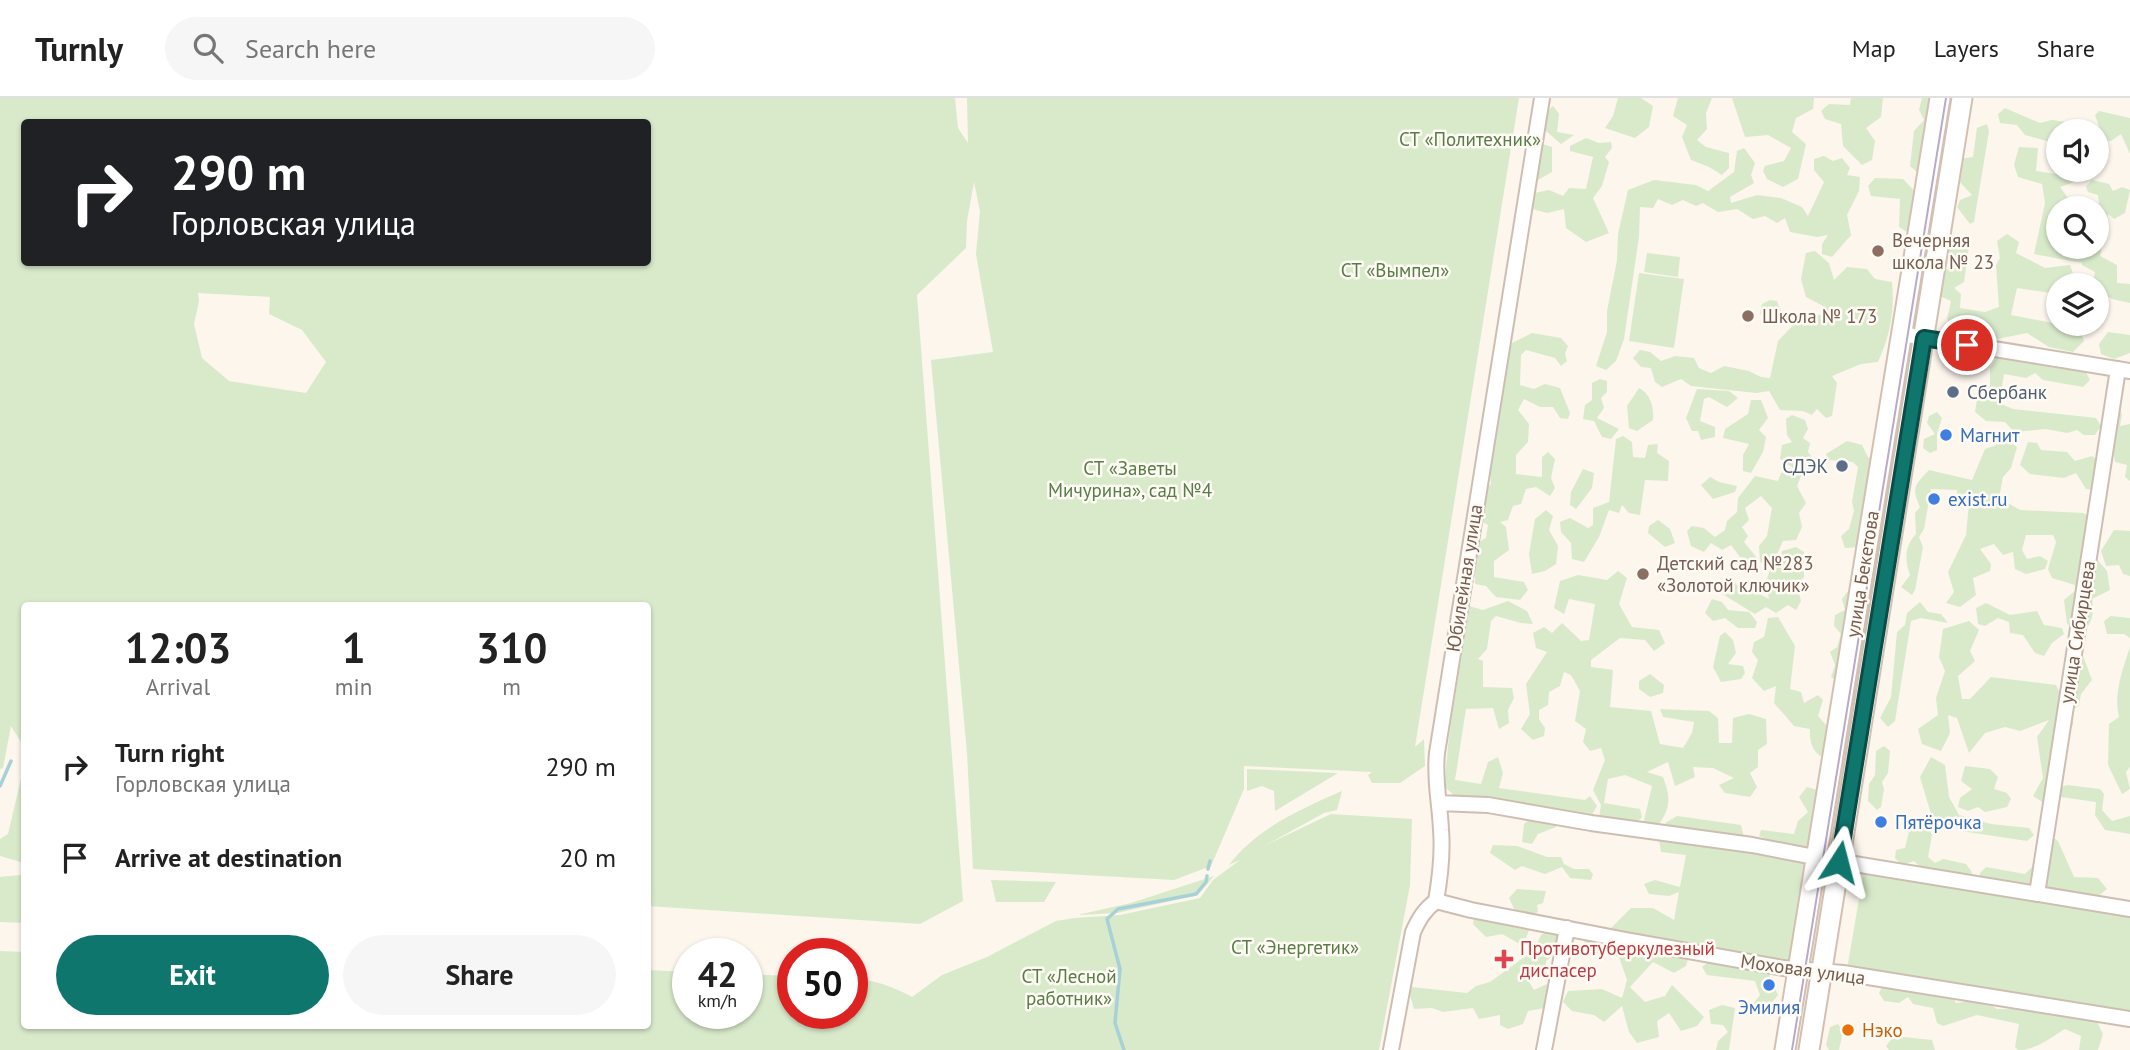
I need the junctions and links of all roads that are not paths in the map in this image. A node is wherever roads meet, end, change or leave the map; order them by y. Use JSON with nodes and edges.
{"nodes":[{"id":1,"x":1542,"y":98,"type":"edge"},
{"id":2,"x":1940,"y":98,"type":"edge"},
{"id":3,"x":1962,"y":98,"type":"edge"},
{"id":4,"x":1901,"y":334,"type":"junction"},
{"id":5,"x":1924,"y":338,"type":"junction"},
{"id":6,"x":2124,"y":370,"type":"edge"},
{"id":7,"x":1439,"y":803,"type":"junction"},
{"id":8,"x":1816,"y":858,"type":"junction"},
{"id":9,"x":1839,"y":862,"type":"junction"},
{"id":10,"x":2037,"y":894,"type":"junction"},
{"id":11,"x":1436,"y":901,"type":"junction"},
{"id":12,"x":2130,"y":909,"type":"edge"},
{"id":13,"x":1567,"y":928,"type":"junction"},
{"id":14,"x":1799,"y":968,"type":"junction"},
{"id":15,"x":1822,"y":970,"type":"junction"},
{"id":16,"x":2130,"y":1019,"type":"edge"},
{"id":17,"x":1391,"y":1050,"type":"edge"},
{"id":18,"x":1544,"y":1050,"type":"edge"},
{"id":19,"x":1786,"y":1050,"type":"edge"},
{"id":20,"x":1809,"y":1050,"type":"edge"}],
"edges":[{"from":1,"to":7,"type":"street","name":"Юбилейная улица"},
{"from":2,"to":4,"type":"main road","name":"улица Бекетова"},
{"from":3,"to":5,"type":"main road","name":"улица Бекетова"},
{"from":4,"to":5,"type":"street"},
{"from":4,"to":8,"type":"main road","name":"улица Бекетова"},
{"from":5,"to":6,"type":"street"},
{"from":5,"to":9,"type":"main road","name":"улица Бекетова"},
{"from":6,"to":10,"type":"street","name":"улица Сибирцева"},
{"from":7,"to":8,"type":"street"},
{"from":7,"to":11,"type":"street","name":"Юбилейная улица"},
{"from":8,"to":9,"type":"street"},
{"from":8,"to":14,"type":"main road","name":"улица Бекетова"},
{"from":9,"to":10,"type":"street"},
{"from":9,"to":15,"type":"main road","name":"улица Бекетова"},
{"from":10,"to":12,"type":"street"},
{"from":11,"to":13,"type":"street","name":"Моховая улица"},
{"from":11,"to":17,"type":"street"},
{"from":13,"to":14,"type":"street","name":"Моховая улица"},
{"from":13,"to":18,"type":"street"},
{"from":14,"to":15,"type":"street","name":"Моховая улица"},
{"from":14,"to":19,"type":"main road","name":"улица Бекетова"},
{"from":15,"to":16,"type":"street","name":"Моховая улица"},
{"from":15,"to":20,"type":"main road","name":"улица Бекетова"}]}
